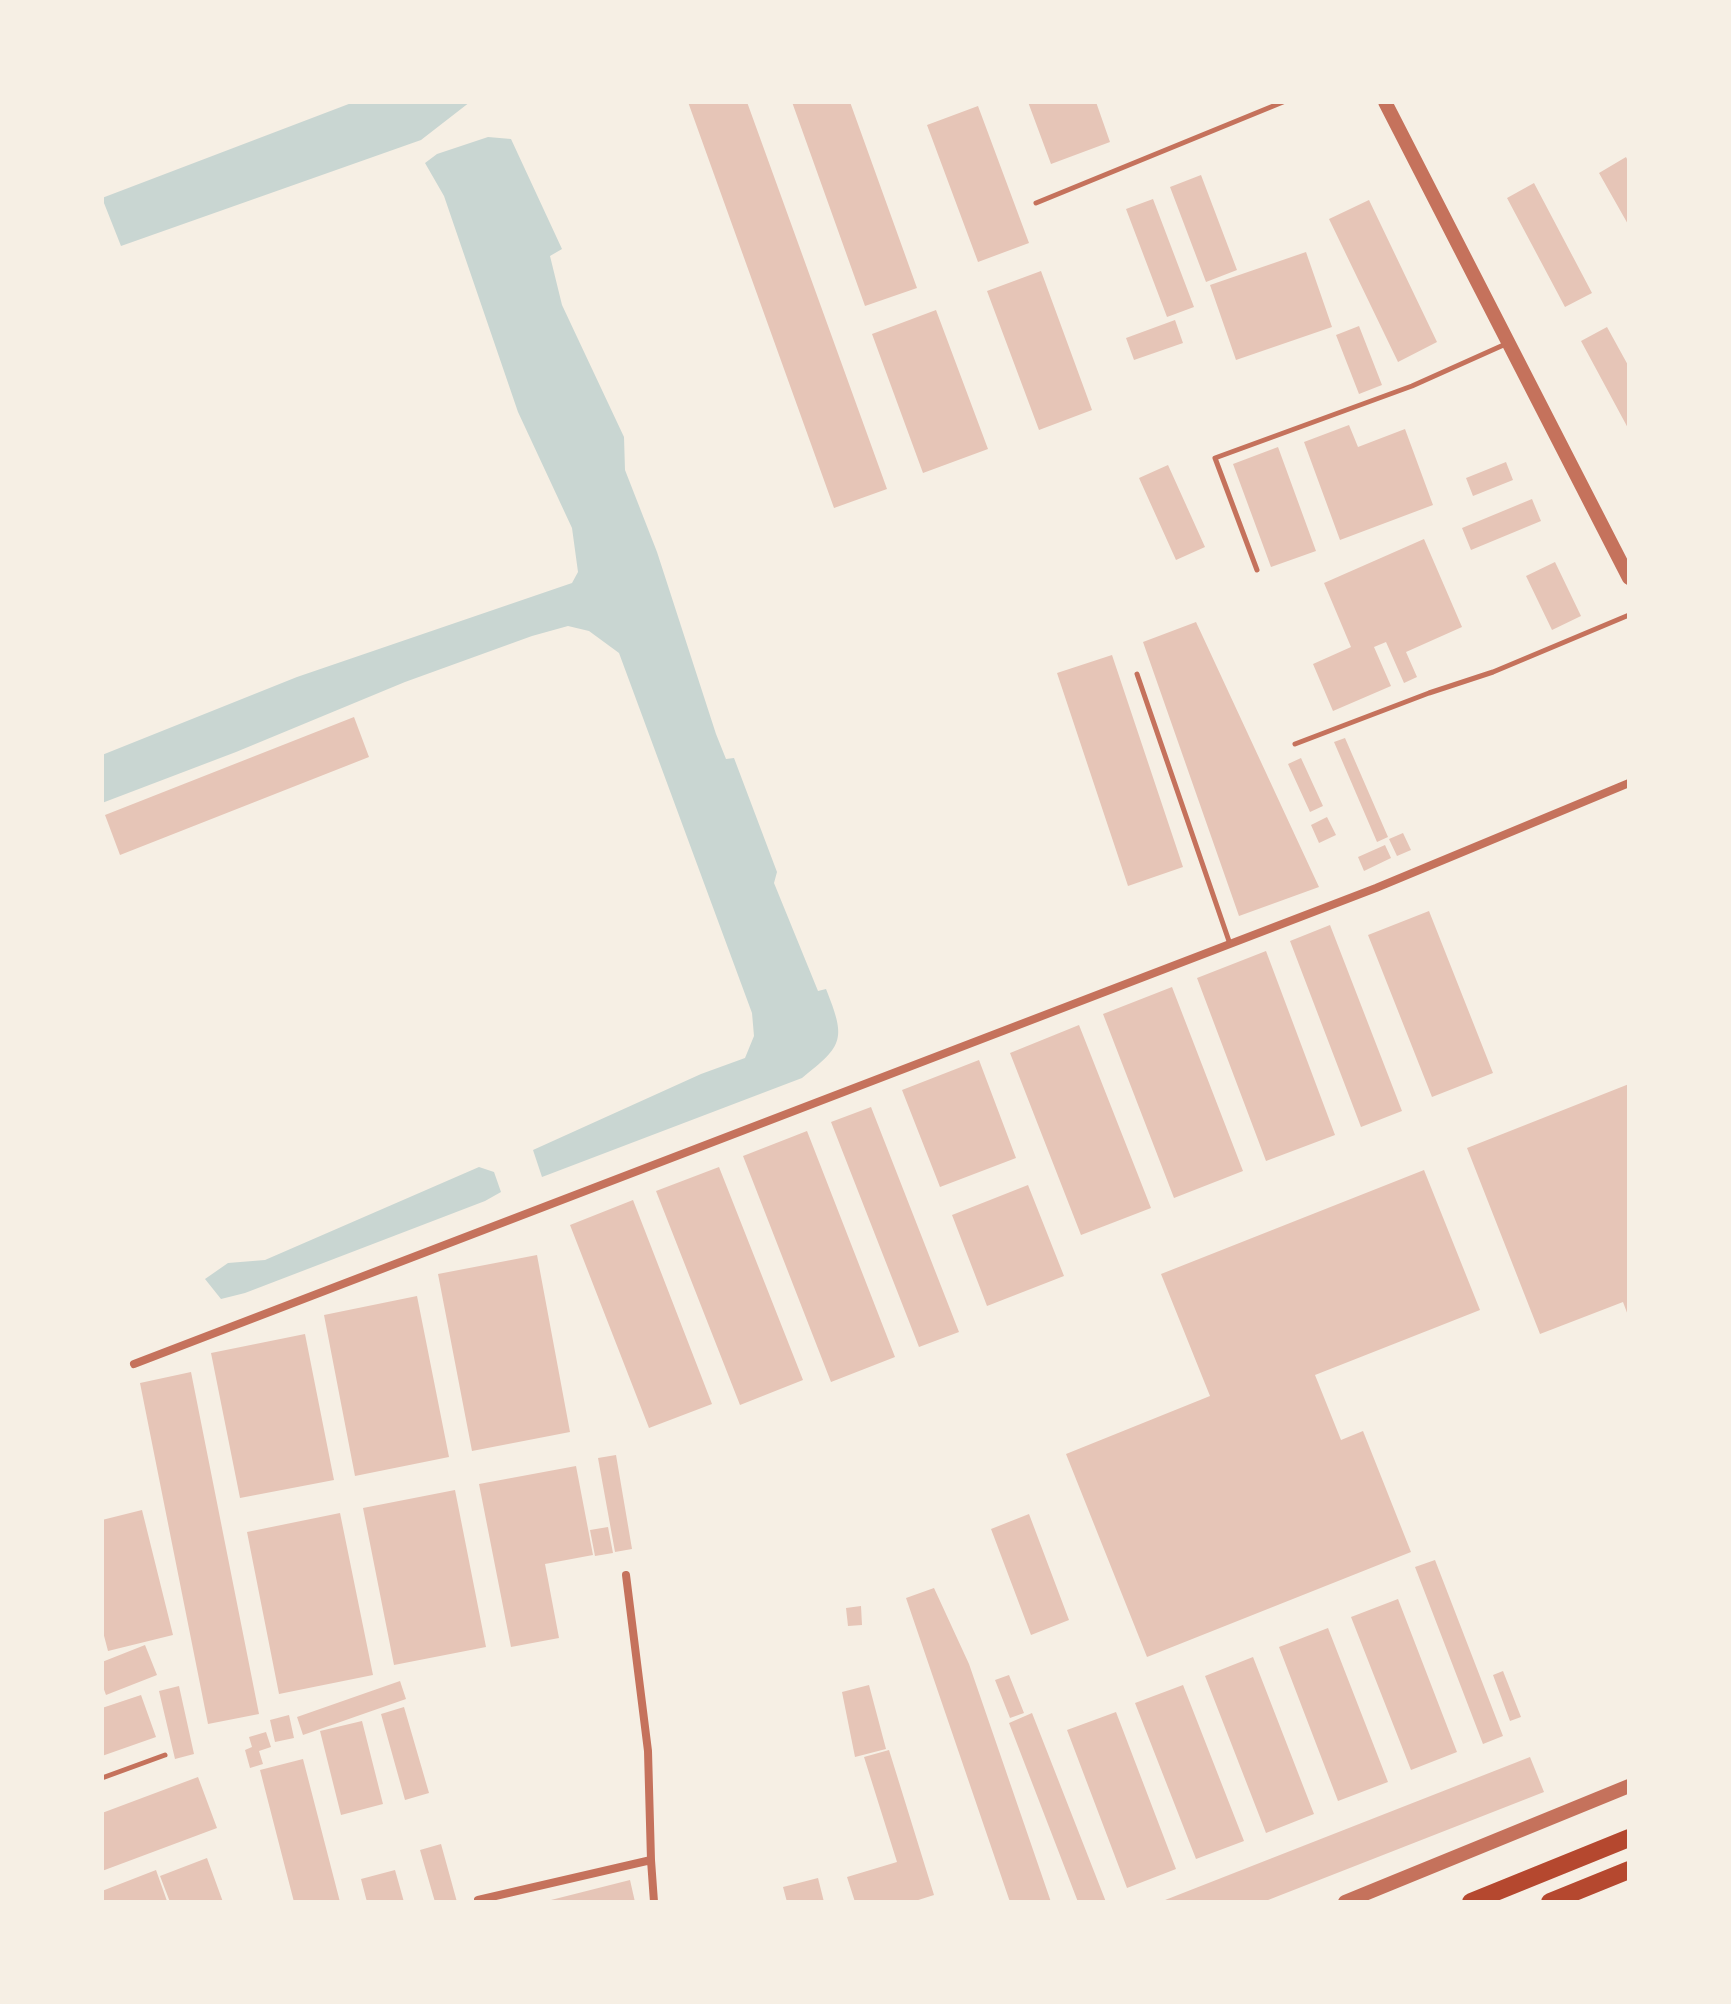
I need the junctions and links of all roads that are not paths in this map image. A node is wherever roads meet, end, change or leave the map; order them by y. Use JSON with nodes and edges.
{"nodes":[{"id":1,"x":1283,"y":102,"type":"edge"},
{"id":2,"x":1385,"y":102,"type":"edge"},
{"id":3,"x":1036,"y":203,"type":"dead end"},
{"id":4,"x":1508,"y":343,"type":"junction"},
{"id":5,"x":1257,"y":570,"type":"dead end"},
{"id":6,"x":1629,"y":578,"type":"edge"},
{"id":7,"x":1629,"y":615,"type":"edge"},
{"id":8,"x":1137,"y":674,"type":"dead end"},
{"id":9,"x":1295,"y":744,"type":"dead end"},
{"id":10,"x":1629,"y":783,"type":"edge"},
{"id":11,"x":1230,"y":944,"type":"junction"},
{"id":12,"x":134,"y":1364,"type":"dead end"},
{"id":13,"x":626,"y":1575,"type":"dead end"},
{"id":14,"x":165,"y":1755,"type":"dead end"},
{"id":15,"x":102,"y":1778,"type":"edge"},
{"id":16,"x":1629,"y":1786,"type":"edge"},
{"id":17,"x":1629,"y":1838,"type":"edge"},
{"id":18,"x":651,"y":1860,"type":"junction"},
{"id":19,"x":1629,"y":1870,"type":"edge"},
{"id":20,"x":478,"y":1900,"type":"edge"},
{"id":21,"x":654,"y":1902,"type":"edge"},
{"id":22,"x":1345,"y":1902,"type":"edge"},
{"id":23,"x":1471,"y":1902,"type":"edge"},
{"id":24,"x":1550,"y":1902,"type":"edge"}],
"edges":[{"from":1,"to":3,"type":"lane"},
{"from":2,"to":4,"type":"street"},
{"from":4,"to":5,"type":"lane"},
{"from":4,"to":6,"type":"street"},
{"from":7,"to":9,"type":"lane"},
{"from":8,"to":11,"type":"lane"},
{"from":10,"to":11,"type":"street"},
{"from":11,"to":12,"type":"street"},
{"from":13,"to":18,"type":"street"},
{"from":14,"to":15,"type":"lane"},
{"from":16,"to":22,"type":"street"},
{"from":17,"to":23,"type":"main road"},
{"from":18,"to":20,"type":"street"},
{"from":18,"to":21,"type":"street"},
{"from":19,"to":24,"type":"main road"}]}
